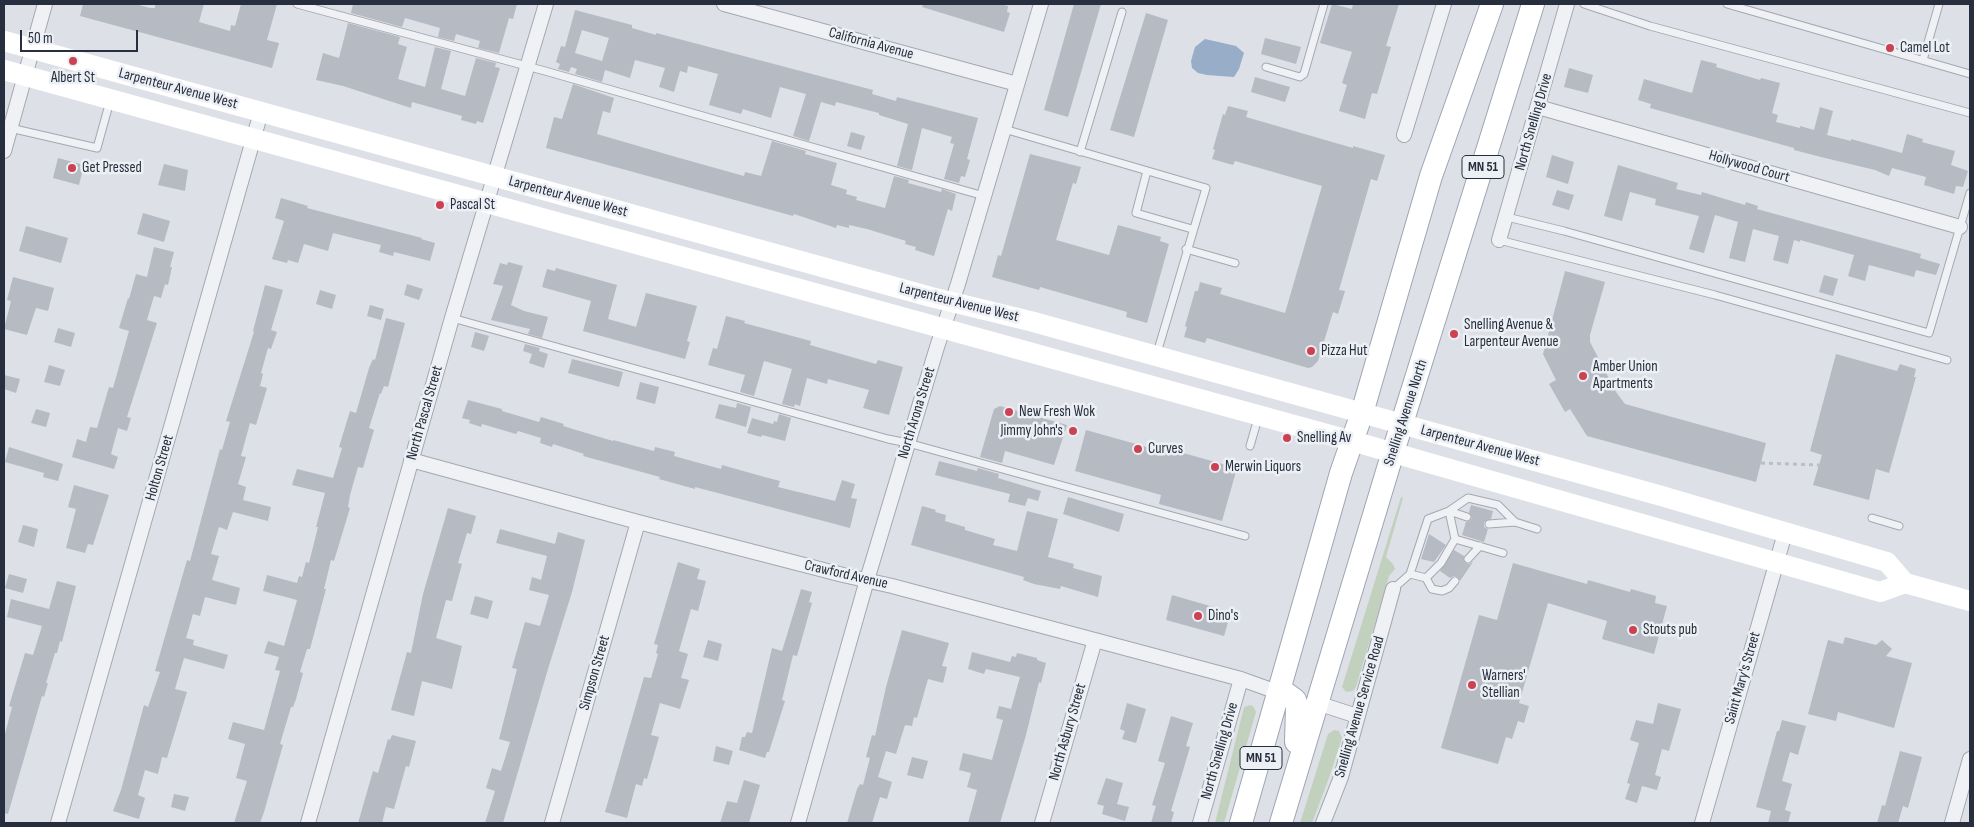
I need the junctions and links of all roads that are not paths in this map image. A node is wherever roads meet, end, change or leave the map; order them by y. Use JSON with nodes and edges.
{"nodes":[{"id":1,"x":45,"y":4,"type":"edge"},
{"id":2,"x":297,"y":4,"type":"edge"},
{"id":3,"x":546,"y":4,"type":"edge"},
{"id":4,"x":724,"y":4,"type":"edge"},
{"id":5,"x":1041,"y":4,"type":"edge"},
{"id":6,"x":1324,"y":4,"type":"edge"},
{"id":7,"x":1444,"y":4,"type":"edge"},
{"id":8,"x":1492,"y":4,"type":"edge"},
{"id":9,"x":1533,"y":4,"type":"edge"},
{"id":10,"x":1567,"y":4,"type":"edge"},
{"id":11,"x":1584,"y":4,"type":"edge"},
{"id":12,"x":1727,"y":4,"type":"edge"},
{"id":13,"x":1939,"y":4,"type":"edge"},
{"id":14,"x":1122,"y":12,"type":"dead end"},
{"id":15,"x":4,"y":42,"type":"edge"},
{"id":16,"x":31,"y":49,"type":"junction"},
{"id":17,"x":1923,"y":60,"type":"junction"},
{"id":18,"x":528,"y":66,"type":"junction"},
{"id":19,"x":1266,"y":67,"type":"dead end"},
{"id":20,"x":4,"y":70,"type":"edge"},
{"id":21,"x":1970,"y":74,"type":"edge"},
{"id":22,"x":24,"y":75,"type":"junction"},
{"id":23,"x":1017,"y":84,"type":"junction"},
{"id":24,"x":111,"y":99,"type":"junction"},
{"id":25,"x":1538,"y":107,"type":"junction"},
{"id":26,"x":261,"y":112,"type":"junction"},
{"id":27,"x":1970,"y":113,"type":"edge"},
{"id":28,"x":10,"y":128,"type":"junction"},
{"id":29,"x":1004,"y":129,"type":"junction"},
{"id":30,"x":1404,"y":135,"type":"dead end"},
{"id":31,"x":254,"y":138,"type":"junction"},
{"id":32,"x":4,"y":151,"type":"edge"},
{"id":33,"x":1080,"y":152,"type":"junction"},
{"id":34,"x":1147,"y":171,"type":"junction"},
{"id":35,"x":495,"y":176,"type":"junction"},
{"id":36,"x":1970,"y":193,"type":"edge"},
{"id":37,"x":984,"y":196,"type":"junction"},
{"id":38,"x":487,"y":202,"type":"junction"},
{"id":39,"x":1507,"y":217,"type":"junction"},
{"id":40,"x":1960,"y":227,"type":"junction"},
{"id":41,"x":1192,"y":229,"type":"junction"},
{"id":42,"x":1499,"y":240,"type":"joint"},
{"id":43,"x":1186,"y":249,"type":"junction"},
{"id":44,"x":1235,"y":263,"type":"dead end"},
{"id":45,"x":951,"y":302,"type":"junction"},
{"id":46,"x":452,"y":318,"type":"junction"},
{"id":47,"x":943,"y":329,"type":"junction"},
{"id":48,"x":1156,"y":356,"type":"junction"},
{"id":49,"x":1947,"y":360,"type":"dead end"},
{"id":50,"x":1362,"y":413,"type":"junction"},
{"id":51,"x":1258,"y":415,"type":"junction"},
{"id":52,"x":1402,"y":424,"type":"junction"},
{"id":53,"x":1352,"y":441,"type":"junction"},
{"id":54,"x":908,"y":443,"type":"junction"},
{"id":55,"x":1250,"y":446,"type":"dead end"},
{"id":56,"x":1393,"y":452,"type":"junction"},
{"id":57,"x":411,"y":460,"type":"junction"},
{"id":58,"x":1449,"y":511,"type":"junction"},
{"id":59,"x":1467,"y":517,"type":"dead end"},
{"id":60,"x":1872,"y":518,"type":"dead end"},
{"id":61,"x":638,"y":522,"type":"junction"},
{"id":62,"x":1515,"y":522,"type":"junction"},
{"id":63,"x":1489,"y":524,"type":"dead end"},
{"id":64,"x":1899,"y":526,"type":"dead end"},
{"id":65,"x":1537,"y":529,"type":"dead end"},
{"id":66,"x":1785,"y":533,"type":"junction"},
{"id":67,"x":1245,"y":536,"type":"dead end"},
{"id":68,"x":1455,"y":539,"type":"junction"},
{"id":69,"x":1480,"y":546,"type":"junction"},
{"id":70,"x":1503,"y":553,"type":"dead end"},
{"id":71,"x":1468,"y":559,"type":"dead end"},
{"id":72,"x":1777,"y":563,"type":"junction"},
{"id":73,"x":1410,"y":574,"type":"junction"},
{"id":74,"x":1426,"y":578,"type":"junction"},
{"id":75,"x":867,"y":580,"type":"junction"},
{"id":76,"x":1454,"y":581,"type":"dead end"},
{"id":77,"x":1905,"y":582,"type":"junction"},
{"id":78,"x":1393,"y":589,"type":"joint"},
{"id":79,"x":1970,"y":601,"type":"edge"},
{"id":80,"x":1095,"y":640,"type":"junction"},
{"id":81,"x":1241,"y":679,"type":"junction"},
{"id":82,"x":1280,"y":692,"type":"junction"},
{"id":83,"x":1317,"y":703,"type":"junction"},
{"id":84,"x":1357,"y":716,"type":"junction"},
{"id":85,"x":1970,"y":759,"type":"edge"},
{"id":86,"x":1298,"y":766,"type":"junction"},
{"id":87,"x":58,"y":823,"type":"edge"},
{"id":88,"x":308,"y":823,"type":"edge"},
{"id":89,"x":552,"y":823,"type":"edge"},
{"id":90,"x":798,"y":823,"type":"edge"},
{"id":91,"x":1042,"y":823,"type":"edge"},
{"id":92,"x":1200,"y":823,"type":"edge"},
{"id":93,"x":1242,"y":823,"type":"edge"},
{"id":94,"x":1281,"y":823,"type":"edge"},
{"id":95,"x":1323,"y":823,"type":"edge"},
{"id":96,"x":1702,"y":823,"type":"edge"},
{"id":97,"x":1952,"y":823,"type":"edge"}],
"edges":[{"from":1,"to":16,"type":"street"},
{"from":2,"to":18,"type":"lane"},
{"from":3,"to":18,"type":"street","name":"North Pascal Street"},
{"from":4,"to":23,"type":"street","name":"California Avenue"},
{"from":5,"to":23,"type":"street","name":"North Arona Street"},
{"from":6,"to":19,"type":"lane"},
{"from":7,"to":30,"type":"street"},
{"from":8,"to":50,"type":"main road","number":"MN 51"},
{"from":9,"to":52,"type":"main road","name":"Snelling Avenue North","number":"MN 51"},
{"from":10,"to":25,"type":"street","name":"North Snelling Drive"},
{"from":11,"to":27,"type":"lane"},
{"from":12,"to":17,"type":"lane"},
{"from":13,"to":17,"type":"lane"},
{"from":14,"to":33,"type":"lane"},
{"from":15,"to":16,"type":"main road","name":"Larpenteur Avenue West"},
{"from":16,"to":22,"type":"street"},
{"from":16,"to":26,"type":"main road","name":"Larpenteur Avenue West"},
{"from":17,"to":21,"type":"lane"},
{"from":18,"to":35,"type":"street","name":"North Pascal Street"},
{"from":18,"to":37,"type":"lane"},
{"from":20,"to":22,"type":"main road","name":"Larpenteur Avenue West"},
{"from":22,"to":24,"type":"main road","name":"Larpenteur Avenue West"},
{"from":22,"to":28,"type":"street"},
{"from":23,"to":29,"type":"street","name":"North Arona Street"},
{"from":24,"to":28,"type":"lane"},
{"from":24,"to":31,"type":"main road","name":"Larpenteur Avenue West"},
{"from":25,"to":39,"type":"street","name":"North Snelling Drive"},
{"from":25,"to":40,"type":"street","name":"Hollywood Court"},
{"from":26,"to":31,"type":"street","name":"Holton Street"},
{"from":26,"to":35,"type":"main road","name":"Larpenteur Avenue West"},
{"from":28,"to":32,"type":"street"},
{"from":29,"to":33,"type":"lane"},
{"from":29,"to":37,"type":"street","name":"North Arona Street"},
{"from":31,"to":38,"type":"main road","name":"Larpenteur Avenue West"},
{"from":31,"to":87,"type":"street","name":"Holton Street"},
{"from":33,"to":34,"type":"lane"},
{"from":34,"to":41,"type":"lane"},
{"from":34,"to":41,"type":"lane"},
{"from":35,"to":38,"type":"street","name":"North Pascal Street"},
{"from":35,"to":45,"type":"main road","name":"Larpenteur Avenue West"},
{"from":36,"to":40,"type":"lane"},
{"from":37,"to":45,"type":"street","name":"North Arona Street"},
{"from":38,"to":46,"type":"street","name":"North Pascal Street"},
{"from":38,"to":47,"type":"main road","name":"Larpenteur Avenue West"},
{"from":39,"to":40,"type":"lane"},
{"from":39,"to":42,"type":"street","name":"North Snelling Drive"},
{"from":41,"to":43,"type":"lane"},
{"from":42,"to":49,"type":"lane"},
{"from":43,"to":44,"type":"lane"},
{"from":43,"to":48,"type":"lane"},
{"from":45,"to":47,"type":"street","name":"North Arona Street"},
{"from":45,"to":48,"type":"main road","name":"Larpenteur Avenue West"},
{"from":46,"to":54,"type":"lane"},
{"from":46,"to":57,"type":"street","name":"North Pascal Street"},
{"from":47,"to":51,"type":"main road","name":"Larpenteur Avenue West"},
{"from":47,"to":54,"type":"street","name":"North Arona Street"},
{"from":48,"to":50,"type":"main road","name":"Larpenteur Avenue West"},
{"from":50,"to":52,"type":"main road","name":"Larpenteur Avenue West"},
{"from":50,"to":53,"type":"main road","number":"MN 51"},
{"from":51,"to":53,"type":"main road","name":"Larpenteur Avenue West"},
{"from":51,"to":55,"type":"lane"},
{"from":52,"to":56,"type":"main road","name":"Snelling Avenue North","number":"MN 51"},
{"from":52,"to":66,"type":"main road","name":"Larpenteur Avenue West"},
{"from":53,"to":56,"type":"main road","name":"Larpenteur Avenue West"},
{"from":53,"to":82,"type":"main road","number":"MN 51"},
{"from":54,"to":67,"type":"lane"},
{"from":54,"to":75,"type":"street","name":"North Arona Street"},
{"from":56,"to":72,"type":"main road","name":"Larpenteur Avenue West"},
{"from":56,"to":83,"type":"main road","name":"Snelling Avenue North","number":"MN 51"},
{"from":57,"to":61,"type":"street","name":"Crawford Avenue"},
{"from":57,"to":88,"type":"street","name":"North Pascal Street"},
{"from":58,"to":59,"type":"lane"},
{"from":58,"to":62,"type":"lane"},
{"from":58,"to":68,"type":"lane"},
{"from":58,"to":73,"type":"lane"},
{"from":60,"to":64,"type":"lane"},
{"from":61,"to":75,"type":"street","name":"Crawford Avenue"},
{"from":61,"to":89,"type":"street","name":"Simpson Street"},
{"from":62,"to":63,"type":"lane"},
{"from":62,"to":65,"type":"lane"},
{"from":66,"to":72,"type":"street","name":"Saint Mary's Street"},
{"from":66,"to":77,"type":"main road","name":"Larpenteur Avenue West"},
{"from":68,"to":69,"type":"lane"},
{"from":68,"to":74,"type":"lane"},
{"from":69,"to":70,"type":"lane"},
{"from":69,"to":71,"type":"lane"},
{"from":72,"to":77,"type":"main road","name":"Larpenteur Avenue West"},
{"from":72,"to":96,"type":"street","name":"Saint Mary's Street"},
{"from":73,"to":74,"type":"lane"},
{"from":73,"to":78,"type":"lane"},
{"from":74,"to":76,"type":"lane"},
{"from":75,"to":80,"type":"street","name":"Crawford Avenue"},
{"from":75,"to":90,"type":"street","name":"North Arona Street"},
{"from":77,"to":79,"type":"main road"},
{"from":78,"to":84,"type":"street","name":"Snelling Avenue Service Road"},
{"from":80,"to":81,"type":"street","name":"Crawford Avenue"},
{"from":80,"to":91,"type":"street","name":"North Asbury Street"},
{"from":81,"to":82,"type":"street","name":"Crawford Avenue"},
{"from":81,"to":92,"type":"street","name":"North Snelling Drive"},
{"from":82,"to":86,"type":"main road"},
{"from":82,"to":93,"type":"main road","number":"MN 51"},
{"from":83,"to":84,"type":"street"},
{"from":83,"to":86,"type":"main road","name":"Snelling Avenue North","number":"MN 51"},
{"from":84,"to":95,"type":"street","name":"Snelling Avenue Service Road"},
{"from":85,"to":97,"type":"street"},
{"from":86,"to":94,"type":"main road","name":"Snelling Avenue North","number":"MN 51"}]}
